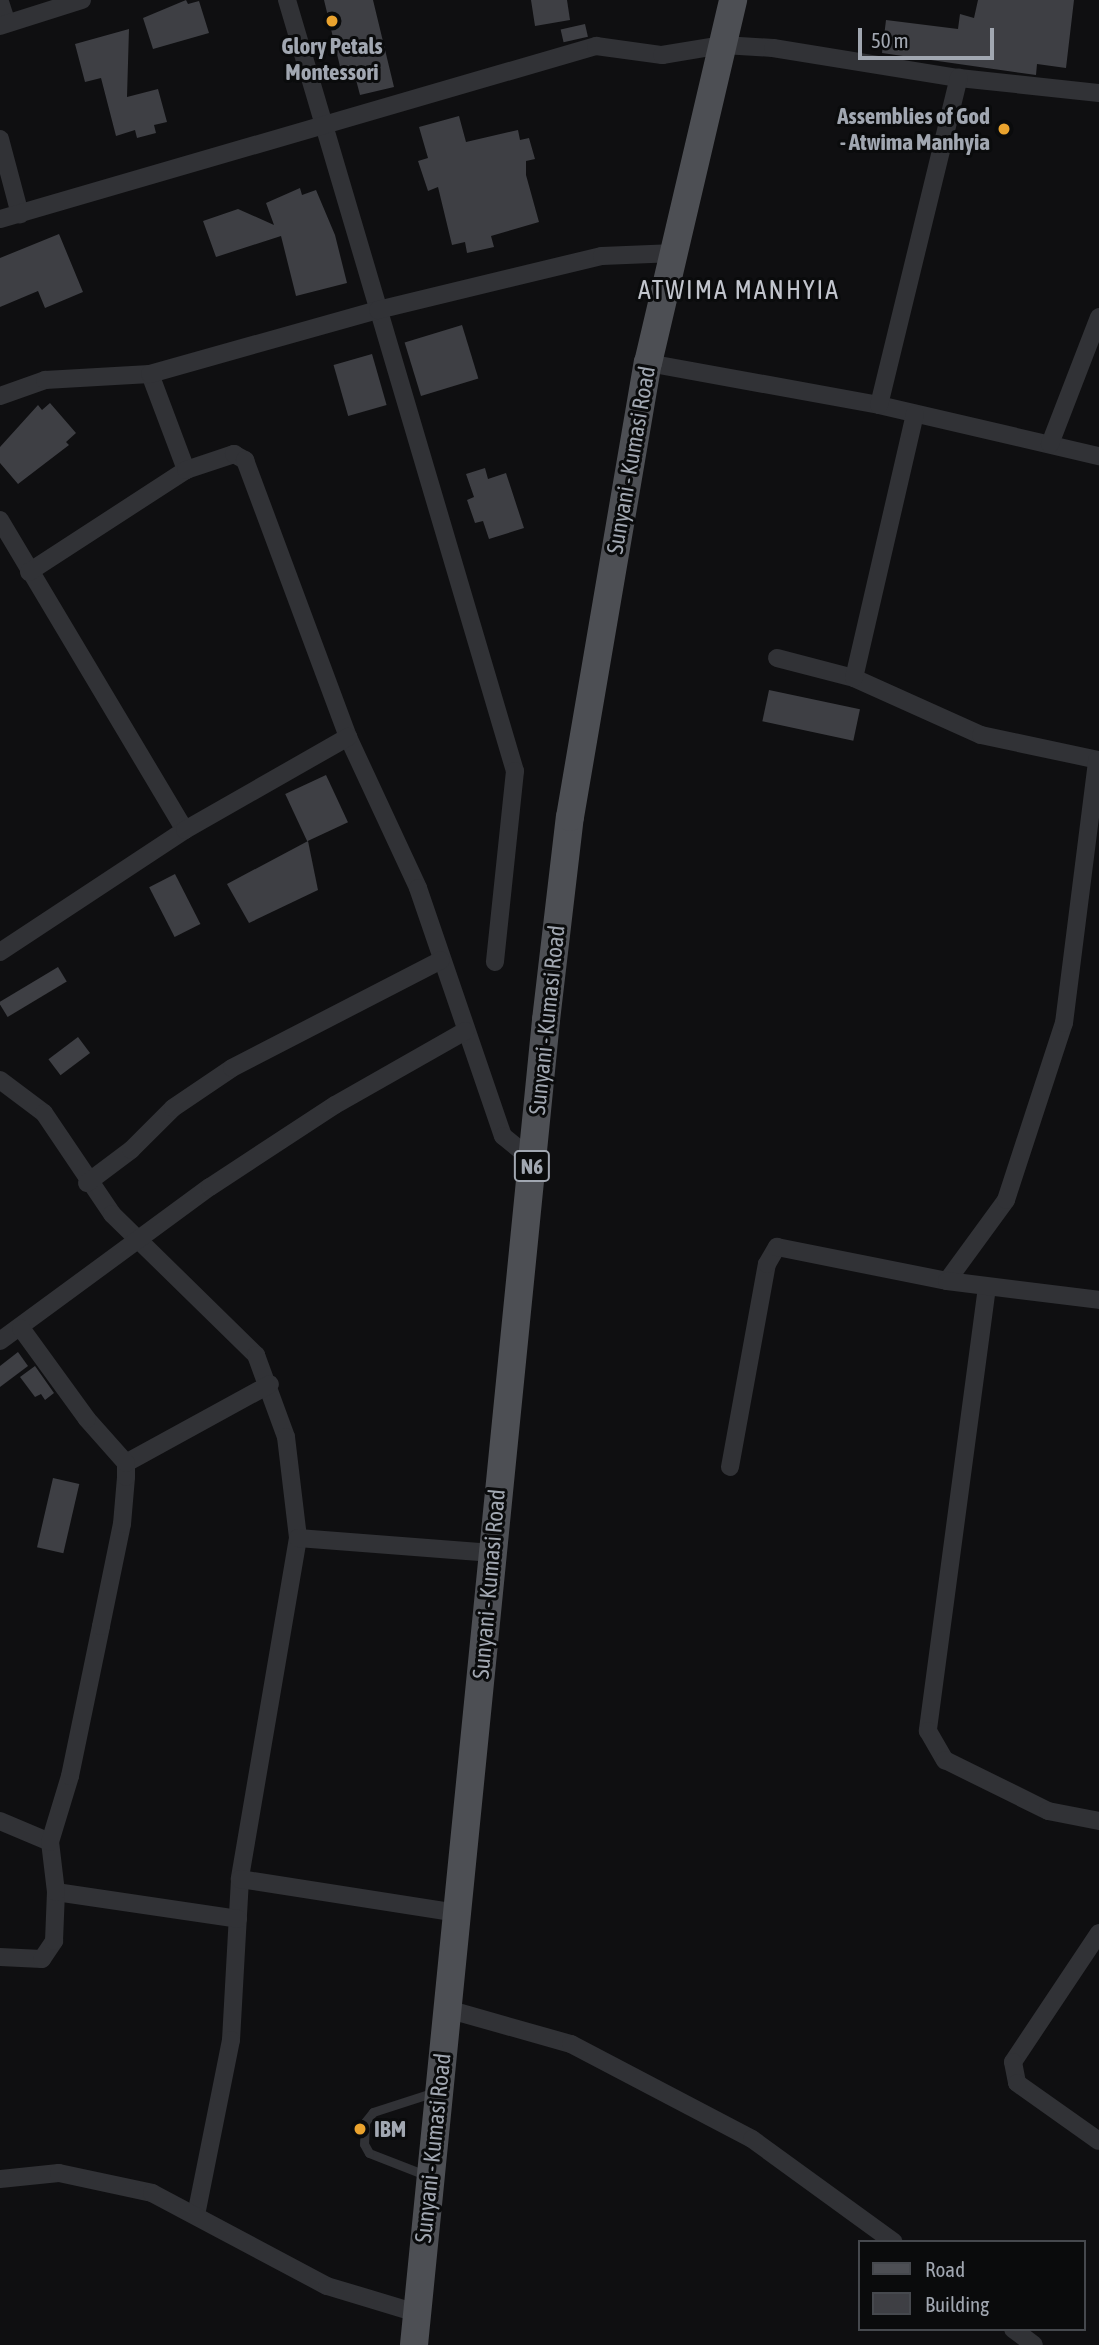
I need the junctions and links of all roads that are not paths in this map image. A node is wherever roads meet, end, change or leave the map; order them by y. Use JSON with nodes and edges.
{"nodes":[{"id":1,"x":82,"y":0,"type":"edge"},
{"id":2,"x":287,"y":0,"type":"edge"},
{"id":3,"x":733,"y":0,"type":"edge"},
{"id":4,"x":0,"y":2,"type":"edge"},
{"id":5,"x":4,"y":24,"type":"edge"},
{"id":6,"x":723,"y":45,"type":"junction"},
{"id":7,"x":959,"y":78,"type":"junction"},
{"id":8,"x":1099,"y":93,"type":"edge"},
{"id":9,"x":325,"y":127,"type":"junction"},
{"id":10,"x":0,"y":139,"type":"edge"},
{"id":11,"x":20,"y":214,"type":"junction"},
{"id":12,"x":0,"y":219,"type":"edge"},
{"id":13,"x":675,"y":253,"type":"junction"},
{"id":14,"x":378,"y":310,"type":"junction"},
{"id":15,"x":1099,"y":317,"type":"edge"},
{"id":16,"x":648,"y":363,"type":"junction"},
{"id":17,"x":150,"y":374,"type":"junction"},
{"id":18,"x":0,"y":396,"type":"edge"},
{"id":19,"x":879,"y":405,"type":"junction"},
{"id":20,"x":915,"y":414,"type":"junction"},
{"id":21,"x":1050,"y":444,"type":"junction"},
{"id":22,"x":1099,"y":456,"type":"edge"},
{"id":23,"x":186,"y":470,"type":"junction"},
{"id":24,"x":0,"y":520,"type":"edge"},
{"id":25,"x":29,"y":572,"type":"junction"},
{"id":26,"x":778,"y":658,"type":"dead end"},
{"id":27,"x":854,"y":678,"type":"junction"},
{"id":28,"x":348,"y":737,"type":"junction"},
{"id":29,"x":1098,"y":760,"type":"edge"},
{"id":30,"x":185,"y":830,"type":"junction"},
{"id":31,"x":0,"y":952,"type":"edge"},
{"id":32,"x":440,"y":960,"type":"junction"},
{"id":33,"x":495,"y":962,"type":"dead end"},
{"id":34,"x":465,"y":1031,"type":"junction"},
{"id":35,"x":0,"y":1080,"type":"edge"},
{"id":36,"x":533,"y":1160,"type":"junction"},
{"id":37,"x":87,"y":1183,"type":"junction"},
{"id":38,"x":138,"y":1239,"type":"junction"},
{"id":39,"x":947,"y":1280,"type":"junction"},
{"id":40,"x":987,"y":1287,"type":"junction"},
{"id":41,"x":1099,"y":1300,"type":"edge"},
{"id":42,"x":21,"y":1328,"type":"junction"},
{"id":43,"x":0,"y":1341,"type":"edge"},
{"id":44,"x":270,"y":1384,"type":"junction"},
{"id":45,"x":126,"y":1462,"type":"junction"},
{"id":46,"x":730,"y":1467,"type":"dead end"},
{"id":47,"x":298,"y":1538,"type":"junction"},
{"id":48,"x":492,"y":1553,"type":"junction"},
{"id":49,"x":0,"y":1821,"type":"edge"},
{"id":50,"x":1099,"y":1821,"type":"edge"},
{"id":51,"x":50,"y":1843,"type":"junction"},
{"id":52,"x":240,"y":1879,"type":"junction"},
{"id":53,"x":56,"y":1892,"type":"junction"},
{"id":54,"x":458,"y":1913,"type":"junction"},
{"id":55,"x":238,"y":1919,"type":"junction"},
{"id":56,"x":1099,"y":1933,"type":"edge"},
{"id":57,"x":0,"y":1957,"type":"edge"},
{"id":58,"x":447,"y":2009,"type":"junction"},
{"id":59,"x":440,"y":2091,"type":"junction"},
{"id":60,"x":1099,"y":2141,"type":"edge"},
{"id":61,"x":430,"y":2176,"type":"junction"},
{"id":62,"x":0,"y":2179,"type":"edge"},
{"id":63,"x":196,"y":2215,"type":"junction"},
{"id":64,"x":891,"y":2240,"type":"edge"},
{"id":65,"x":417,"y":2313,"type":"junction"},
{"id":66,"x":1016,"y":2331,"type":"edge"},
{"id":67,"x":414,"y":2345,"type":"edge"},
{"id":68,"x":1034,"y":2345,"type":"edge"}],
"edges":[{"from":1,"to":5,"type":"street"},
{"from":2,"to":9,"type":"street"},
{"from":3,"to":6,"type":"main road","name":"Sunyani - Kumasi Road","number":"N6"},
{"from":4,"to":5,"type":"street"},
{"from":6,"to":7,"type":"street"},
{"from":6,"to":9,"type":"street"},
{"from":6,"to":13,"type":"main road","name":"Sunyani - Kumasi Road","number":"N6"},
{"from":7,"to":8,"type":"street"},
{"from":7,"to":19,"type":"street"},
{"from":9,"to":11,"type":"street"},
{"from":9,"to":14,"type":"street"},
{"from":10,"to":11,"type":"street"},
{"from":11,"to":12,"type":"street"},
{"from":13,"to":14,"type":"street"},
{"from":13,"to":16,"type":"main road","name":"Sunyani - Kumasi Road","number":"N6"},
{"from":14,"to":17,"type":"street"},
{"from":14,"to":33,"type":"street"},
{"from":15,"to":21,"type":"street"},
{"from":16,"to":19,"type":"street"},
{"from":16,"to":36,"type":"main road","name":"Sunyani - Kumasi Road","number":"N6"},
{"from":17,"to":18,"type":"street"},
{"from":17,"to":23,"type":"street"},
{"from":19,"to":20,"type":"street"},
{"from":20,"to":21,"type":"street"},
{"from":20,"to":27,"type":"street"},
{"from":21,"to":22,"type":"street"},
{"from":23,"to":25,"type":"street"},
{"from":23,"to":28,"type":"street"},
{"from":24,"to":25,"type":"street"},
{"from":25,"to":30,"type":"street"},
{"from":26,"to":27,"type":"street"},
{"from":27,"to":29,"type":"street"},
{"from":28,"to":30,"type":"street"},
{"from":28,"to":32,"type":"street"},
{"from":29,"to":39,"type":"street"},
{"from":30,"to":31,"type":"street"},
{"from":32,"to":34,"type":"street"},
{"from":32,"to":37,"type":"street"},
{"from":34,"to":36,"type":"street"},
{"from":34,"to":38,"type":"street"},
{"from":35,"to":37,"type":"street"},
{"from":36,"to":48,"type":"main road","name":"Sunyani - Kumasi Road","number":"N6"},
{"from":37,"to":38,"type":"street"},
{"from":38,"to":42,"type":"street"},
{"from":38,"to":44,"type":"street"},
{"from":39,"to":40,"type":"street"},
{"from":39,"to":46,"type":"street"},
{"from":40,"to":41,"type":"street"},
{"from":40,"to":50,"type":"street"},
{"from":42,"to":43,"type":"street"},
{"from":42,"to":45,"type":"street"},
{"from":44,"to":45,"type":"street"},
{"from":44,"to":47,"type":"street"},
{"from":45,"to":51,"type":"street"},
{"from":47,"to":48,"type":"street"},
{"from":47,"to":52,"type":"street"},
{"from":48,"to":54,"type":"main road","name":"Sunyani - Kumasi Road","number":"N6"},
{"from":49,"to":51,"type":"street"},
{"from":51,"to":53,"type":"street"},
{"from":52,"to":54,"type":"street"},
{"from":52,"to":55,"type":"street"},
{"from":53,"to":55,"type":"street"},
{"from":53,"to":57,"type":"street"},
{"from":54,"to":58,"type":"main road","name":"Sunyani - Kumasi Road","number":"N6"},
{"from":55,"to":63,"type":"street"},
{"from":56,"to":60,"type":"street"},
{"from":58,"to":59,"type":"main road","name":"Sunyani - Kumasi Road","number":"N6"},
{"from":58,"to":64,"type":"street"},
{"from":59,"to":61,"type":"main road","name":"Sunyani - Kumasi Road","number":"N6"},
{"from":59,"to":61,"type":"lane"},
{"from":61,"to":65,"type":"main road","name":"Sunyani - Kumasi Road","number":"N6"},
{"from":62,"to":63,"type":"street"},
{"from":63,"to":65,"type":"street"},
{"from":65,"to":67,"type":"main road","name":"Sunyani - Kumasi Road","number":"N6"},
{"from":66,"to":68,"type":"street"}]}
